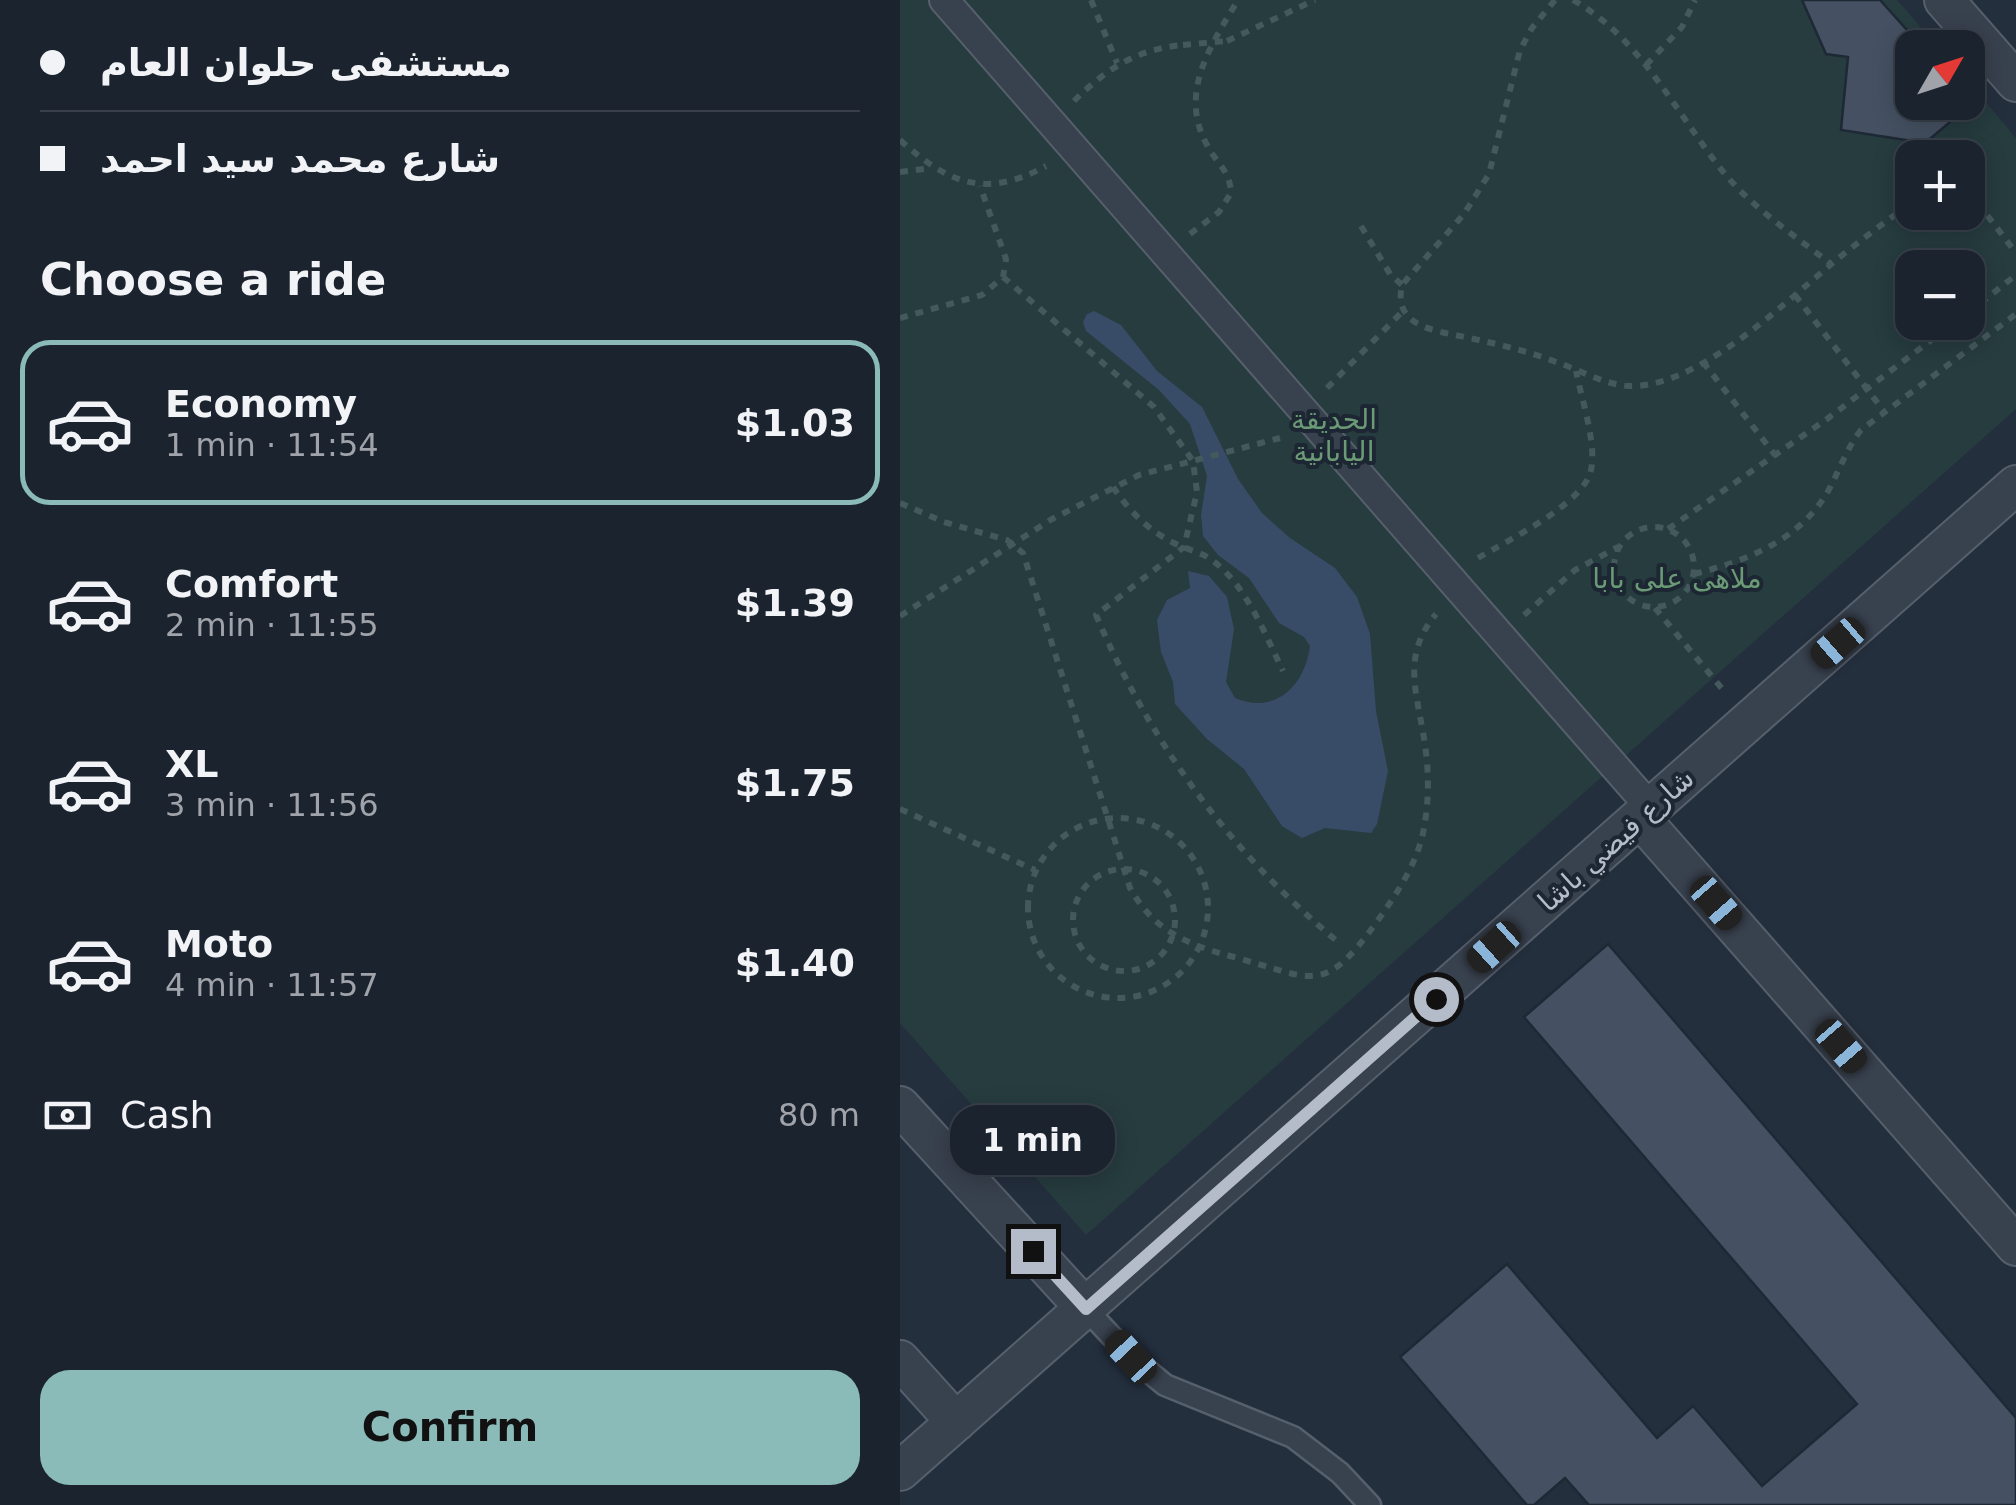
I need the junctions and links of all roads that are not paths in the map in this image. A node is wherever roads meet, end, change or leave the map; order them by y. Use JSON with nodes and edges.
{"nodes":[{"id":1,"x":944,"y":0,"type":"edge"},
{"id":2,"x":1944,"y":0,"type":"edge"},
{"id":3,"x":2016,"y":82,"type":"edge"},
{"id":4,"x":2016,"y":485,"type":"edge"},
{"id":5,"x":1646,"y":813,"type":"junction"},
{"id":6,"x":900,"y":1106,"type":"edge"},
{"id":7,"x":2016,"y":1246,"type":"edge"},
{"id":8,"x":1086,"y":1309,"type":"junction"},
{"id":9,"x":900,"y":1360,"type":"edge"},
{"id":10,"x":956,"y":1422,"type":"junction"},
{"id":11,"x":900,"y":1471,"type":"edge"},
{"id":12,"x":1370,"y":1505,"type":"edge"}],
"edges":[{"from":1,"to":5,"type":"street"},
{"from":2,"to":3,"type":"street"},
{"from":4,"to":5,"type":"street","name":"شارع فيضي باشا"},
{"from":5,"to":7,"type":"street"},
{"from":5,"to":8,"type":"street","name":"شارع فيضي باشا"},
{"from":6,"to":8,"type":"street"},
{"from":8,"to":10,"type":"street","name":"شارع فيضي باشا"},
{"from":8,"to":12,"type":"lane"},
{"from":9,"to":10,"type":"street"},
{"from":10,"to":11,"type":"street","name":"شارع فيضي باشا"}]}
